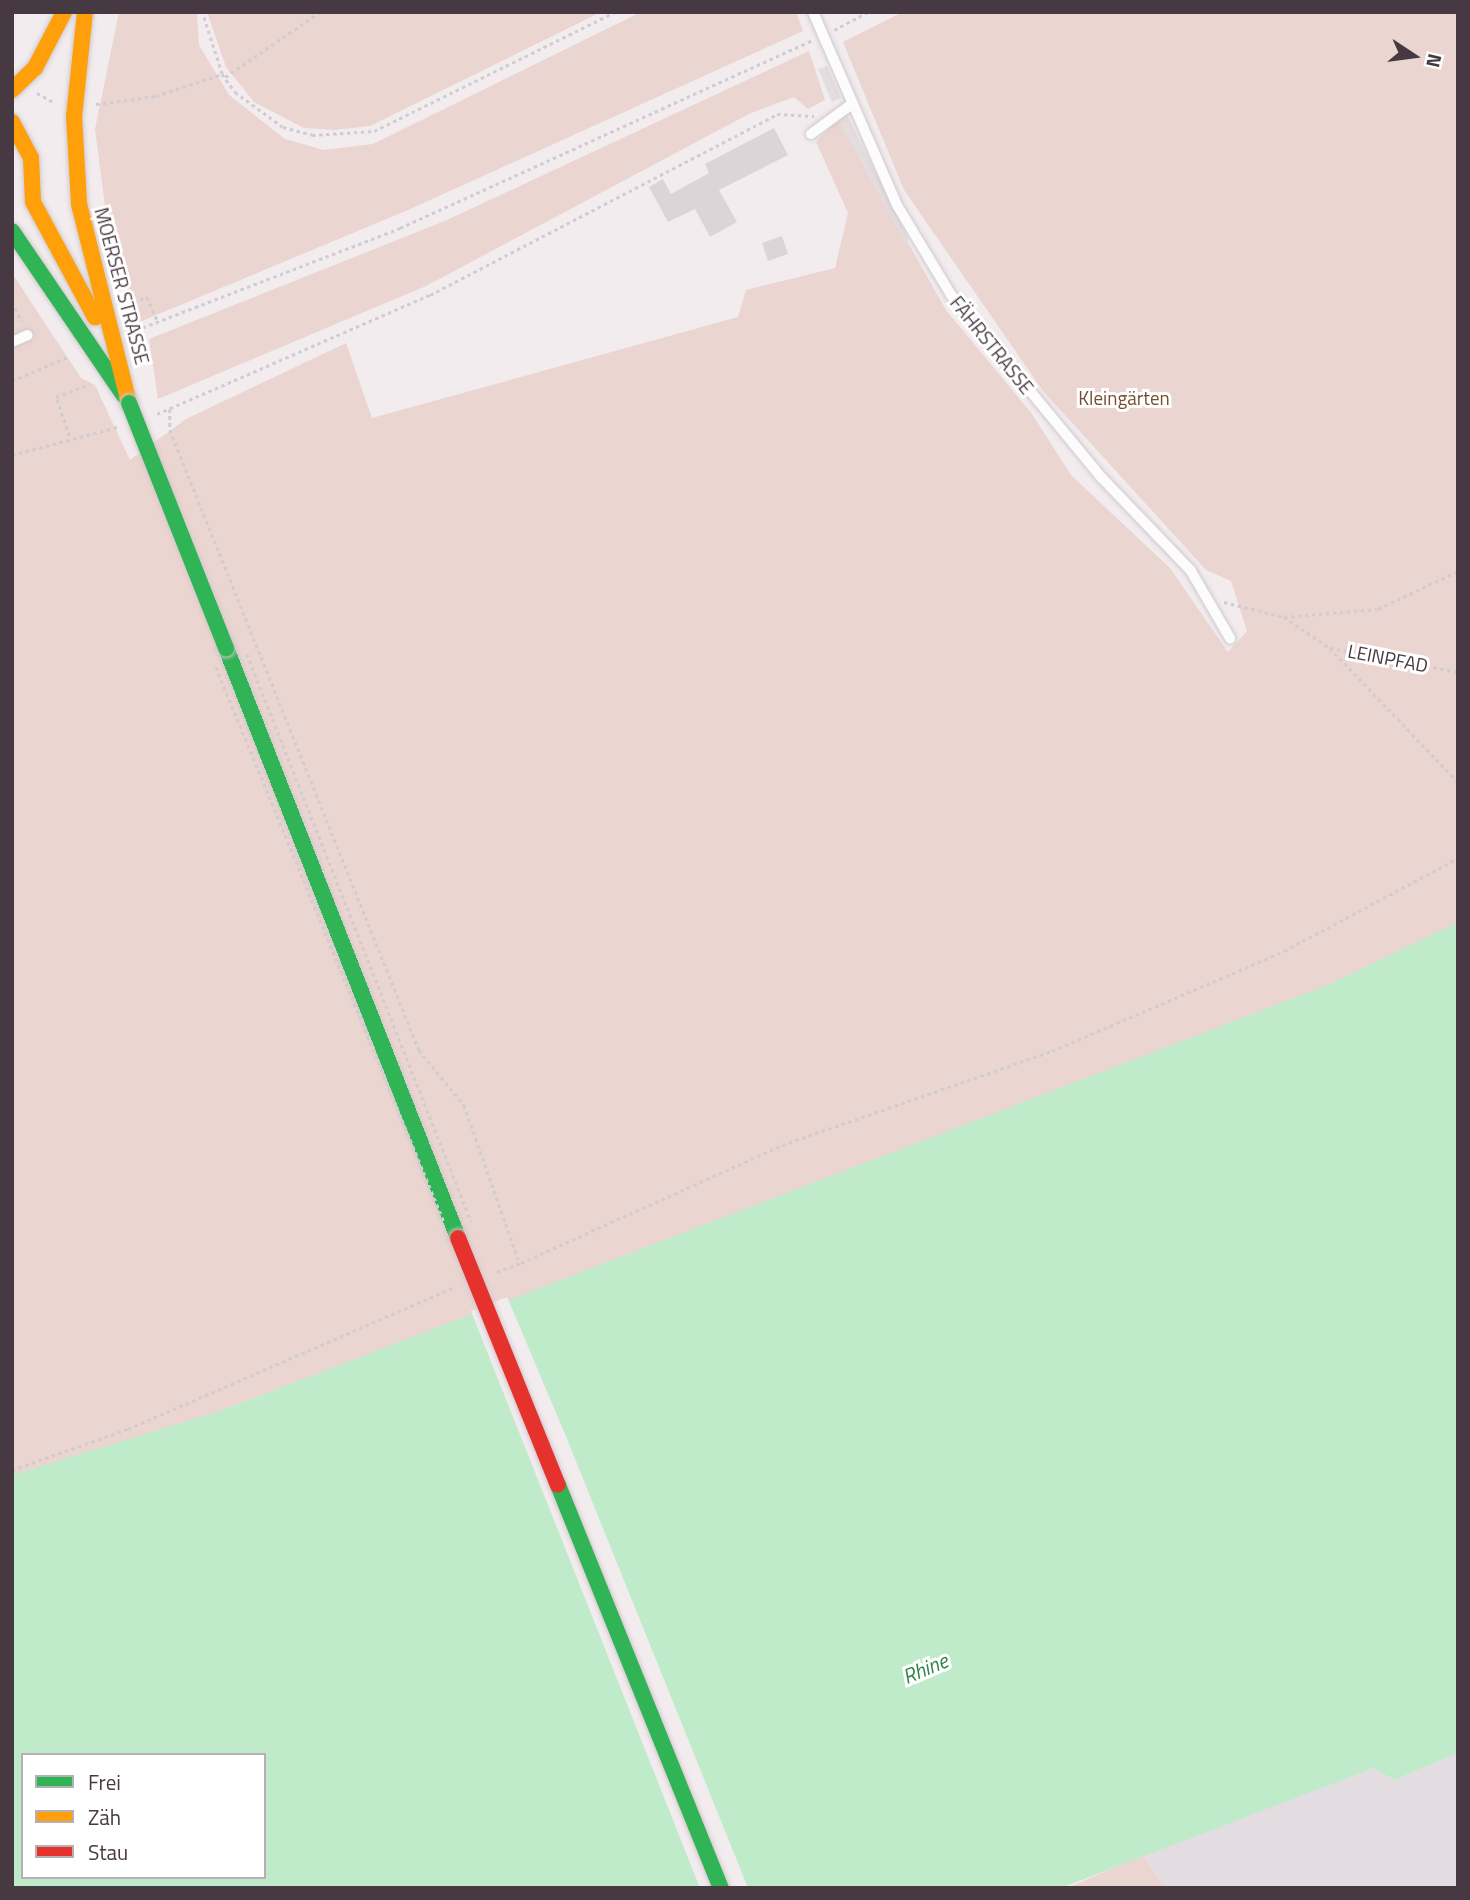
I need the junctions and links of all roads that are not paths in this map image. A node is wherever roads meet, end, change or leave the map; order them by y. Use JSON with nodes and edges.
{"nodes":[{"id":1,"x":64,"y":12,"type":"edge"},
{"id":2,"x":85,"y":12,"type":"edge"},
{"id":3,"x":813,"y":12,"type":"edge"},
{"id":4,"x":20,"y":82,"type":"edge"},
{"id":5,"x":12,"y":101,"type":"edge"},
{"id":6,"x":852,"y":104,"type":"junction"},
{"id":7,"x":30,"y":116,"type":"dead end"},
{"id":8,"x":12,"y":122,"type":"edge"},
{"id":9,"x":40,"y":133,"type":"dead end"},
{"id":10,"x":811,"y":134,"type":"dead end"},
{"id":11,"x":44,"y":226,"type":"junction"},
{"id":12,"x":12,"y":230,"type":"edge"},
{"id":13,"x":12,"y":239,"type":"edge"},
{"id":14,"x":27,"y":253,"type":"junction"},
{"id":15,"x":28,"y":335,"type":"road end"},
{"id":16,"x":12,"y":342,"type":"edge"},
{"id":17,"x":129,"y":403,"type":"junction"},
{"id":18,"x":1230,"y":638,"type":"dead end"},
{"id":19,"x":721,"y":1888,"type":"edge"}],
"edges":[{"from":1,"to":4,"type":"main road"},
{"from":2,"to":17,"type":"main road","name":"MOERSER STRASSE"},
{"from":3,"to":6,"type":"lane","name":"FÄHRSTRASSE"},
{"from":5,"to":7,"type":"main road"},
{"from":6,"to":10,"type":"lane"},
{"from":6,"to":18,"type":"lane","name":"FÄHRSTRASSE"},
{"from":8,"to":11,"type":"main road"},
{"from":9,"to":11,"type":"main road"},
{"from":11,"to":17,"type":"main road"},
{"from":12,"to":14,"type":"main road"},
{"from":13,"to":14,"type":"main road"},
{"from":14,"to":17,"type":"main road"},
{"from":15,"to":16,"type":"lane"},
{"from":17,"to":19,"type":"main road","bridge":true}]}
